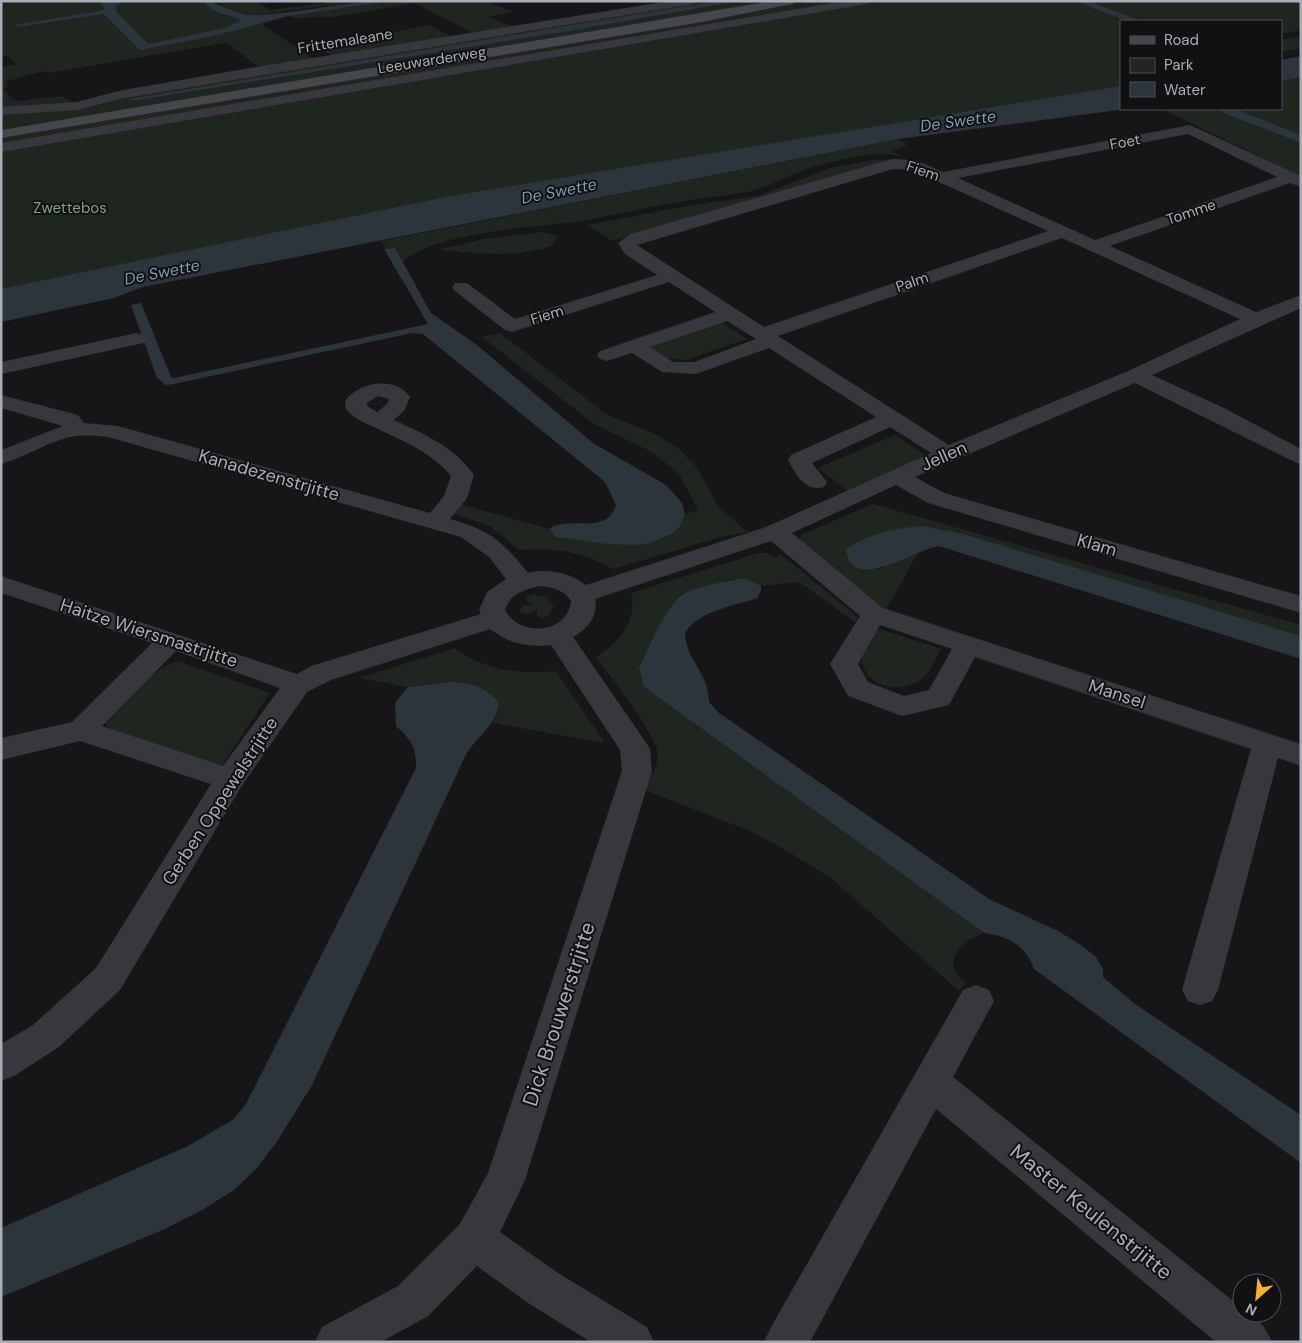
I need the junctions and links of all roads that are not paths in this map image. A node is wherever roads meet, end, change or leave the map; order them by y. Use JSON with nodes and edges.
{"nodes":[{"id":1,"x":693,"y":1,"type":"edge"},
{"id":2,"x":792,"y":1,"type":"edge"},
{"id":3,"x":867,"y":1,"type":"edge"},
{"id":4,"x":1,"y":111,"type":"edge"},
{"id":5,"x":1,"y":134,"type":"edge"},
{"id":6,"x":1,"y":148,"type":"edge"},
{"id":7,"x":940,"y":177,"type":"junction"},
{"id":8,"x":1294,"y":180,"type":"edge"},
{"id":9,"x":1062,"y":232,"type":"junction"},
{"id":10,"x":1094,"y":246,"type":"junction"},
{"id":11,"x":671,"y":276,"type":"junction"},
{"id":12,"x":461,"y":287,"type":"dead end"},
{"id":13,"x":1301,"y":301,"type":"edge"},
{"id":14,"x":730,"y":313,"type":"junction"},
{"id":15,"x":1256,"y":319,"type":"junction"},
{"id":16,"x":768,"y":337,"type":"junction"},
{"id":17,"x":137,"y":339,"type":"dead end"},
{"id":18,"x":634,"y":346,"type":"junction"},
{"id":19,"x":607,"y":355,"type":"dead end"},
{"id":20,"x":1,"y":368,"type":"edge"},
{"id":21,"x":1135,"y":375,"type":"junction"},
{"id":22,"x":1,"y":401,"type":"edge"},
{"id":23,"x":892,"y":418,"type":"junction"},
{"id":24,"x":377,"y":422,"type":"dead end"},
{"id":25,"x":77,"y":428,"type":"junction"},
{"id":26,"x":947,"y":454,"type":"junction"},
{"id":27,"x":1,"y":458,"type":"edge"},
{"id":28,"x":1301,"y":458,"type":"edge"},
{"id":29,"x":898,"y":477,"type":"junction"},
{"id":30,"x":816,"y":482,"type":"dead end"},
{"id":31,"x":435,"y":522,"type":"junction"},
{"id":32,"x":775,"y":532,"type":"junction"},
{"id":33,"x":521,"y":581,"type":"junction"},
{"id":34,"x":1,"y":584,"type":"edge"},
{"id":35,"x":580,"y":595,"type":"junction"},
{"id":36,"x":1301,"y":605,"type":"edge"},
{"id":37,"x":874,"y":614,"type":"junction"},
{"id":38,"x":494,"y":619,"type":"junction"},
{"id":39,"x":557,"y":634,"type":"junction"},
{"id":40,"x":170,"y":641,"type":"junction"},
{"id":41,"x":968,"y":645,"type":"junction"},
{"id":42,"x":297,"y":685,"type":"junction"},
{"id":43,"x":81,"y":730,"type":"junction"},
{"id":44,"x":1267,"y":743,"type":"junction"},
{"id":45,"x":1,"y":749,"type":"edge"},
{"id":46,"x":1301,"y":755,"type":"edge"},
{"id":47,"x":230,"y":779,"type":"junction"},
{"id":48,"x":1200,"y":990,"type":"dead end"},
{"id":49,"x":976,"y":1001,"type":"dead end"},
{"id":50,"x":1,"y":1064,"type":"edge"},
{"id":51,"x":932,"y":1082,"type":"junction"},
{"id":52,"x":475,"y":1239,"type":"junction"},
{"id":53,"x":336,"y":1342,"type":"edge"},
{"id":54,"x":632,"y":1342,"type":"edge"},
{"id":55,"x":786,"y":1342,"type":"edge"},
{"id":56,"x":1250,"y":1342,"type":"edge"}],
"edges":[{"from":1,"to":4,"type":"street","name":"Frittemaleane"},
{"from":2,"to":5,"type":"main road","name":"Leeuwarderweg"},
{"from":3,"to":6,"type":"street","name":"Leeuwarderweg"},
{"from":7,"to":8,"type":"street","name":"Foet"},
{"from":7,"to":9,"type":"street","name":"Fiem"},
{"from":7,"to":11,"type":"street","name":"Fiem"},
{"from":8,"to":10,"type":"street","name":"Tomme"},
{"from":9,"to":10,"type":"street","name":"Fiem"},
{"from":9,"to":16,"type":"street","name":"Palm"},
{"from":10,"to":15,"type":"street","name":"Fiem"},
{"from":11,"to":12,"type":"street","name":"Fiem"},
{"from":11,"to":14,"type":"street","name":"Fiem"},
{"from":13,"to":15,"type":"street","name":"Jellen"},
{"from":14,"to":16,"type":"street","name":"Fiem"},
{"from":14,"to":18,"type":"street"},
{"from":15,"to":21,"type":"street","name":"Jellen"},
{"from":16,"to":18,"type":"street"},
{"from":16,"to":23,"type":"street","name":"Fiem"},
{"from":17,"to":20,"type":"street"},
{"from":18,"to":19,"type":"street"},
{"from":21,"to":26,"type":"street","name":"Jellen"},
{"from":21,"to":28,"type":"street"},
{"from":22,"to":25,"type":"street"},
{"from":23,"to":26,"type":"street","name":"Fiem"},
{"from":23,"to":30,"type":"street"},
{"from":24,"to":31,"type":"street"},
{"from":25,"to":27,"type":"street","name":"Kanadezenstrjitte"},
{"from":25,"to":31,"type":"street","name":"Kanadezenstrjitte"},
{"from":26,"to":29,"type":"street","name":"Jellen"},
{"from":29,"to":32,"type":"street","name":"Jellen"},
{"from":29,"to":36,"type":"street","name":"Klam"},
{"from":31,"to":33,"type":"street","name":"Kanadezenstrjitte"},
{"from":32,"to":35,"type":"street","name":"Jellen"},
{"from":32,"to":37,"type":"street","name":"Mansel"},
{"from":33,"to":35,"type":"street"},
{"from":33,"to":38,"type":"street"},
{"from":34,"to":40,"type":"street","name":"Haitze Wiersmastrjitte"},
{"from":35,"to":39,"type":"street"},
{"from":37,"to":41,"type":"street","name":"Mansel"},
{"from":37,"to":41,"type":"street"},
{"from":38,"to":39,"type":"street"},
{"from":38,"to":42,"type":"street","name":"Gerben Oppewalstrjitte"},
{"from":39,"to":52,"type":"street","name":"Dick Brouwerstrjitte"},
{"from":40,"to":42,"type":"street","name":"Haitze Wiersmastrjitte"},
{"from":40,"to":43,"type":"street"},
{"from":41,"to":44,"type":"street","name":"Mansel"},
{"from":42,"to":47,"type":"street","name":"Gerben Oppewalstrjitte"},
{"from":43,"to":45,"type":"street"},
{"from":43,"to":47,"type":"street"},
{"from":44,"to":46,"type":"street","name":"Mansel"},
{"from":44,"to":48,"type":"street"},
{"from":47,"to":50,"type":"street","name":"Gerben Oppewalstrjitte"},
{"from":49,"to":51,"type":"street"},
{"from":51,"to":55,"type":"street"},
{"from":51,"to":56,"type":"street","name":"Master Keulenstrjitte"},
{"from":52,"to":53,"type":"street","name":"Dick Brouwerstrjitte"},
{"from":52,"to":54,"type":"street"}]}
